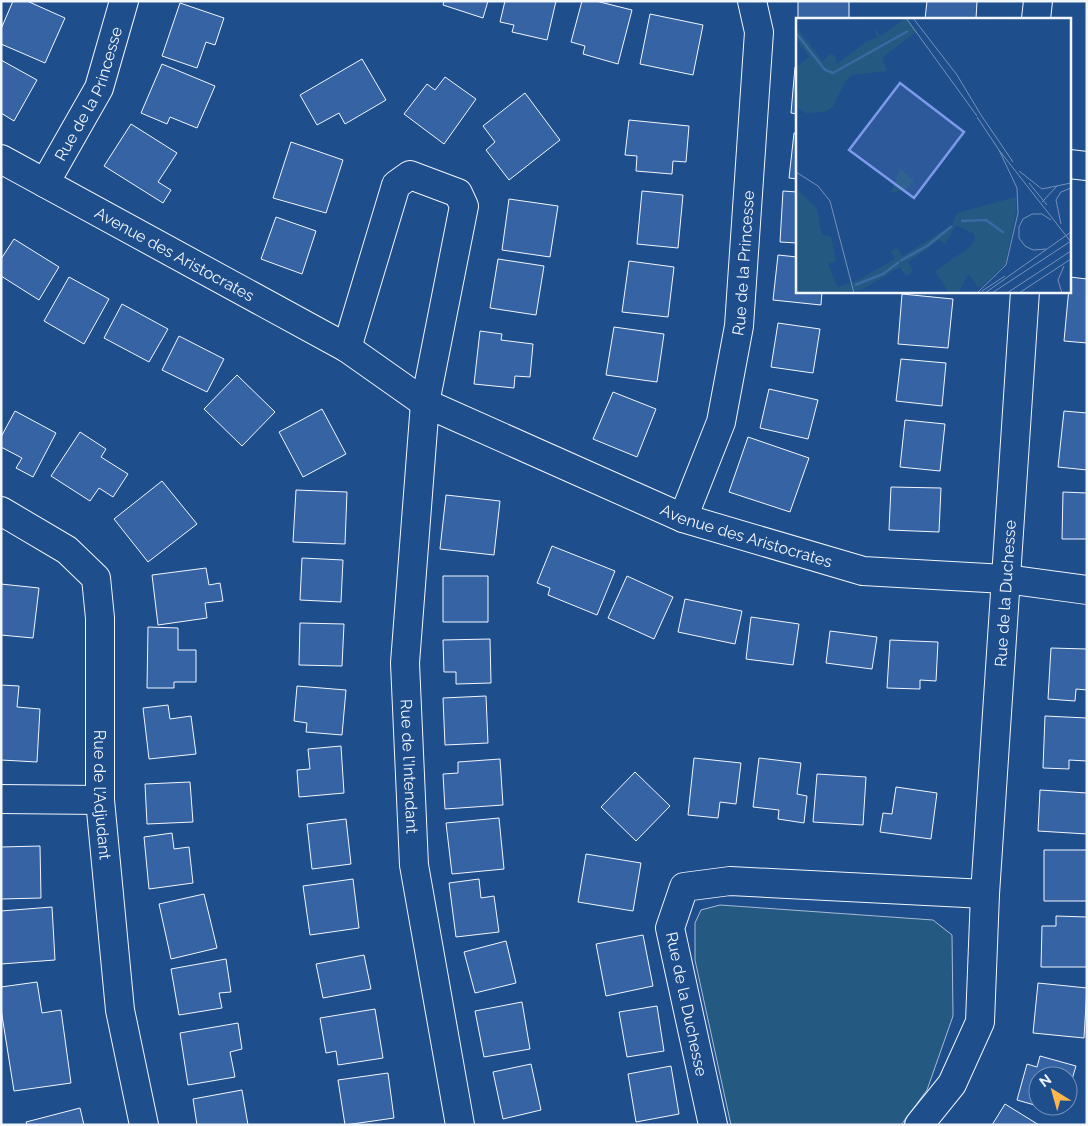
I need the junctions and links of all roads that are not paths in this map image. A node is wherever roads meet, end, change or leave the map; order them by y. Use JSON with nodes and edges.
{"nodes":[{"id":1,"x":124,"y":1,"type":"edge"},
{"id":2,"x":752,"y":1,"type":"edge"},
{"id":3,"x":1038,"y":1,"type":"edge"},
{"id":4,"x":1036,"y":18,"type":"edge"},
{"id":5,"x":1,"y":159,"type":"edge"},
{"id":6,"x":1070,"y":164,"type":"edge"},
{"id":7,"x":1087,"y":166,"type":"edge"},
{"id":8,"x":46,"y":183,"type":"junction"},
{"id":9,"x":1025,"y":292,"type":"edge"},
{"id":10,"x":347,"y":348,"type":"junction"},
{"id":11,"x":425,"y":403,"type":"junction"},
{"id":12,"x":1,"y":511,"type":"edge"},
{"id":13,"x":683,"y":518,"type":"junction"},
{"id":14,"x":1005,"y":579,"type":"junction"},
{"id":15,"x":1087,"y":590,"type":"edge"},
{"id":16,"x":1,"y":799,"type":"edge"},
{"id":17,"x":100,"y":800,"type":"junction"},
{"id":18,"x":985,"y":894,"type":"junction"},
{"id":19,"x":144,"y":1125,"type":"edge"},
{"id":20,"x":460,"y":1125,"type":"edge"},
{"id":21,"x":712,"y":1125,"type":"edge"},
{"id":22,"x":919,"y":1125,"type":"edge"}],
"edges":[{"from":1,"to":8,"type":"street","name":"Rue de la Princesse"},
{"from":2,"to":13,"type":"street","name":"Rue de la Princesse"},
{"from":3,"to":4,"type":"street"},
{"from":5,"to":8,"type":"street","name":"Avenue des Aristocrates"},
{"from":6,"to":7,"type":"street"},
{"from":8,"to":10,"type":"street","name":"Avenue des Aristocrates"},
{"from":9,"to":14,"type":"street","name":"Rue de la Duchesse"},
{"from":10,"to":11,"type":"street","name":"Avenue des Aristocrates"},
{"from":10,"to":11,"type":"street"},
{"from":11,"to":13,"type":"street","name":"Avenue des Aristocrates"},
{"from":11,"to":20,"type":"street","name":"Rue de l'Intendant"},
{"from":12,"to":17,"type":"street","name":"Rue de l'Adjudant"},
{"from":13,"to":14,"type":"street","name":"Avenue des Aristocrates"},
{"from":14,"to":15,"type":"street","name":"Avenue des Aristocrates"},
{"from":14,"to":18,"type":"street","name":"Rue de la Duchesse"},
{"from":16,"to":17,"type":"street"},
{"from":17,"to":19,"type":"street","name":"Rue de l'Adjudant"},
{"from":18,"to":21,"type":"street","name":"Rue de la Duchesse"},
{"from":18,"to":22,"type":"street","name":"Rue de la Duchesse"}]}
